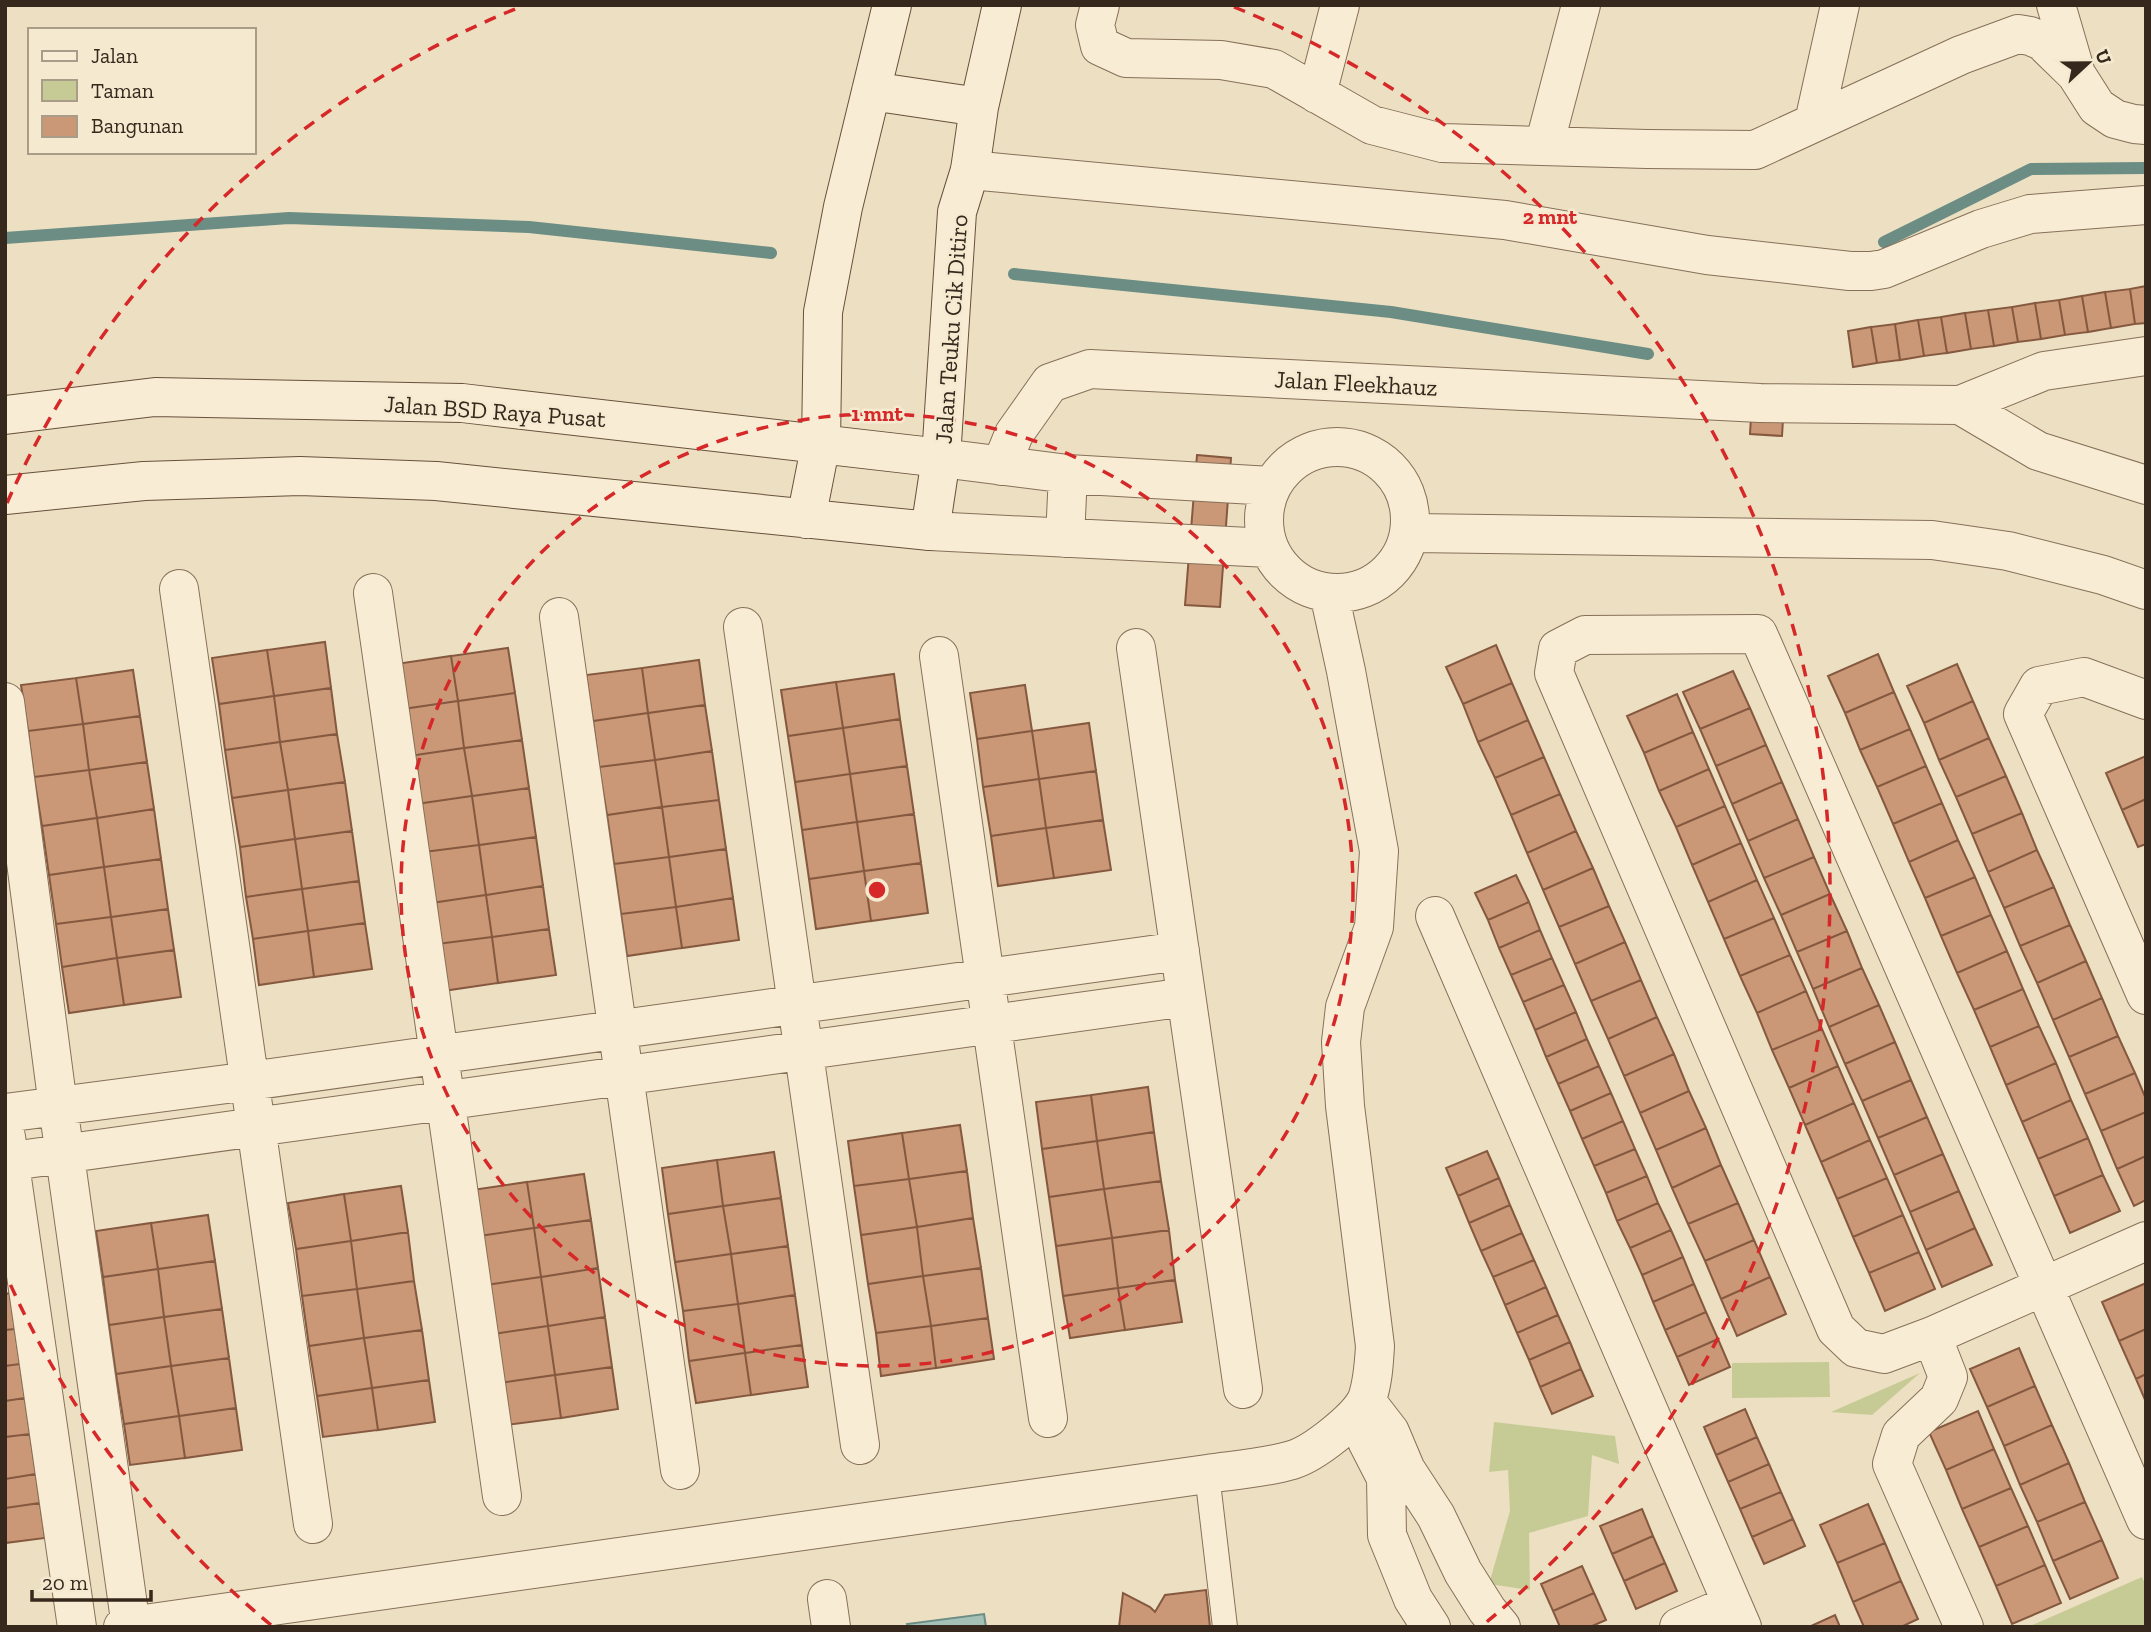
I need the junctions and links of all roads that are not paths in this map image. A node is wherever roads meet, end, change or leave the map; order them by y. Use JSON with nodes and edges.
{"nodes":[{"id":1,"x":892,"y":5,"type":"edge"},
{"id":2,"x":1002,"y":5,"type":"edge"},
{"id":3,"x":1340,"y":5,"type":"edge"},
{"id":4,"x":1581,"y":5,"type":"edge"},
{"id":5,"x":1840,"y":5,"type":"edge"},
{"id":6,"x":2056,"y":5,"type":"edge"},
{"id":7,"x":1097,"y":15,"type":"edge"},
{"id":8,"x":2076,"y":74,"type":"junction"},
{"id":9,"x":871,"y":90,"type":"junction"},
{"id":10,"x":1317,"y":94,"type":"junction"},
{"id":11,"x":979,"y":107,"type":"junction"},
{"id":12,"x":1814,"y":122,"type":"junction"},
{"id":13,"x":2146,"y":125,"type":"edge"},
{"id":14,"x":1544,"y":146,"type":"junction"},
{"id":15,"x":970,"y":170,"type":"junction"},
{"id":16,"x":2146,"y":205,"type":"edge"},
{"id":17,"x":2146,"y":356,"type":"edge"},
{"id":18,"x":1960,"y":405,"type":"junction"},
{"id":19,"x":5,"y":415,"type":"edge"},
{"id":20,"x":821,"y":443,"type":"junction"},
{"id":21,"x":942,"y":458,"type":"junction"},
{"id":22,"x":1001,"y":466,"type":"junction"},
{"id":23,"x":1068,"y":474,"type":"junction"},
{"id":24,"x":2146,"y":485,"type":"edge"},
{"id":25,"x":1271,"y":486,"type":"junction"},
{"id":26,"x":5,"y":495,"type":"edge"},
{"id":27,"x":806,"y":519,"type":"junction"},
{"id":28,"x":930,"y":531,"type":"junction"},
{"id":29,"x":1412,"y":533,"type":"junction"},
{"id":30,"x":1065,"y":538,"type":"junction"},
{"id":31,"x":1269,"y":548,"type":"junction"},
{"id":32,"x":179,"y":589,"type":"dead end"},
{"id":33,"x":2146,"y":590,"type":"edge"},
{"id":34,"x":373,"y":593,"type":"dead end"},
{"id":35,"x":1340,"y":593,"type":"junction"},
{"id":36,"x":559,"y":617,"type":"dead end"},
{"id":37,"x":743,"y":627,"type":"dead end"},
{"id":38,"x":1136,"y":648,"type":"dead end"},
{"id":39,"x":939,"y":656,"type":"dead end"},
{"id":40,"x":2146,"y":700,"type":"edge"},
{"id":41,"x":5,"y":702,"type":"edge"},
{"id":42,"x":1435,"y":916,"type":"dead end"},
{"id":43,"x":1180,"y":951,"type":"junction"},
{"id":44,"x":985,"y":978,"type":"junction"},
{"id":45,"x":2146,"y":995,"type":"edge"},
{"id":46,"x":1186,"y":997,"type":"junction"},
{"id":47,"x":797,"y":1004,"type":"junction"},
{"id":48,"x":992,"y":1025,"type":"junction"},
{"id":49,"x":617,"y":1030,"type":"junction"},
{"id":50,"x":804,"y":1051,"type":"junction"},
{"id":51,"x":439,"y":1054,"type":"junction"},
{"id":52,"x":624,"y":1077,"type":"junction"},
{"id":53,"x":250,"y":1081,"type":"junction"},
{"id":54,"x":446,"y":1101,"type":"junction"},
{"id":55,"x":58,"y":1106,"type":"junction"},
{"id":56,"x":5,"y":1113,"type":"edge"},
{"id":57,"x":257,"y":1128,"type":"junction"},
{"id":58,"x":7,"y":1153,"type":"edge"},
{"id":59,"x":65,"y":1155,"type":"junction"},
{"id":60,"x":2146,"y":1241,"type":"edge"},
{"id":61,"x":2044,"y":1287,"type":"junction"},
{"id":62,"x":1932,"y":1336,"type":"junction"},
{"id":63,"x":1243,"y":1390,"type":"dead end"},
{"id":64,"x":1358,"y":1411,"type":"junction"},
{"id":65,"x":1048,"y":1418,"type":"dead end"},
{"id":66,"x":860,"y":1444,"type":"dead end"},
{"id":67,"x":680,"y":1470,"type":"dead end"},
{"id":68,"x":1207,"y":1474,"type":"junction"},
{"id":69,"x":502,"y":1496,"type":"dead end"},
{"id":70,"x":1436,"y":1516,"type":"junction"},
{"id":71,"x":2146,"y":1520,"type":"edge"},
{"id":72,"x":313,"y":1524,"type":"dead end"},
{"id":73,"x":1387,"y":1535,"type":"junction"},
{"id":74,"x":1737,"y":1615,"type":"edge"},
{"id":75,"x":128,"y":1626,"type":"edge"},
{"id":76,"x":77,"y":1627,"type":"edge"},
{"id":77,"x":1225,"y":1627,"type":"edge"},
{"id":78,"x":1431,"y":1627,"type":"edge"},
{"id":79,"x":1502,"y":1627,"type":"edge"},
{"id":80,"x":1679,"y":1627,"type":"edge"},
{"id":81,"x":1964,"y":1627,"type":"edge"}],
"edges":[{"from":1,"to":9,"type":"street"},
{"from":2,"to":11,"type":"street","name":"Jalan Teuku Cik Ditiro"},
{"from":3,"to":10,"type":"street"},
{"from":4,"to":14,"type":"street"},
{"from":5,"to":12,"type":"street"},
{"from":6,"to":8,"type":"street"},
{"from":7,"to":10,"type":"street"},
{"from":8,"to":12,"type":"street"},
{"from":8,"to":13,"type":"street"},
{"from":9,"to":11,"type":"street"},
{"from":9,"to":20,"type":"street"},
{"from":10,"to":14,"type":"street"},
{"from":11,"to":15,"type":"street","name":"Jalan Teuku Cik Ditiro"},
{"from":12,"to":14,"type":"street"},
{"from":15,"to":16,"type":"street"},
{"from":15,"to":21,"type":"street","name":"Jalan Teuku Cik Ditiro"},
{"from":17,"to":18,"type":"street"},
{"from":18,"to":22,"type":"street","name":"Jalan Fleekhauz"},
{"from":18,"to":24,"type":"street"},
{"from":19,"to":20,"type":"street","name":"Jalan BSD Raya Pusat"},
{"from":20,"to":21,"type":"street","name":"Jalan BSD Raya Pusat"},
{"from":20,"to":27,"type":"street"},
{"from":21,"to":22,"type":"street","name":"Jalan BSD Raya Pusat"},
{"from":21,"to":28,"type":"street","name":"Jalan Teuku Cik Ditiro"},
{"from":22,"to":23,"type":"street","name":"Jalan BSD Raya Pusat"},
{"from":23,"to":25,"type":"street","name":"Jalan BSD Raya Pusat"},
{"from":23,"to":30,"type":"street"},
{"from":25,"to":29,"type":"street"},
{"from":25,"to":31,"type":"street"},
{"from":26,"to":27,"type":"street"},
{"from":27,"to":28,"type":"street"},
{"from":28,"to":30,"type":"street"},
{"from":29,"to":33,"type":"street"},
{"from":29,"to":35,"type":"street"},
{"from":30,"to":31,"type":"street"},
{"from":31,"to":35,"type":"street"},
{"from":32,"to":53,"type":"street"},
{"from":34,"to":51,"type":"street"},
{"from":35,"to":64,"type":"street"},
{"from":36,"to":49,"type":"street"},
{"from":37,"to":47,"type":"street"},
{"from":38,"to":43,"type":"street"},
{"from":39,"to":44,"type":"street"},
{"from":40,"to":45,"type":"street"},
{"from":41,"to":55,"type":"street"},
{"from":42,"to":74,"type":"street"},
{"from":43,"to":44,"type":"street"},
{"from":43,"to":46,"type":"street"},
{"from":44,"to":47,"type":"street"},
{"from":44,"to":48,"type":"street"},
{"from":46,"to":48,"type":"street"},
{"from":46,"to":63,"type":"street"},
{"from":47,"to":49,"type":"street"},
{"from":47,"to":50,"type":"street"},
{"from":48,"to":50,"type":"street"},
{"from":48,"to":65,"type":"street"},
{"from":49,"to":51,"type":"street"},
{"from":49,"to":52,"type":"street"},
{"from":50,"to":52,"type":"street"},
{"from":50,"to":66,"type":"street"},
{"from":51,"to":53,"type":"street"},
{"from":51,"to":54,"type":"street"},
{"from":52,"to":54,"type":"street"},
{"from":52,"to":67,"type":"street"},
{"from":53,"to":55,"type":"street"},
{"from":53,"to":57,"type":"street"},
{"from":54,"to":57,"type":"street"},
{"from":54,"to":69,"type":"street"},
{"from":55,"to":56,"type":"street"},
{"from":55,"to":59,"type":"street"},
{"from":57,"to":59,"type":"street"},
{"from":57,"to":72,"type":"street"},
{"from":58,"to":59,"type":"street"},
{"from":58,"to":76,"type":"street"},
{"from":59,"to":75,"type":"street"},
{"from":60,"to":61,"type":"street"},
{"from":61,"to":62,"type":"street"},
{"from":61,"to":62,"type":"street"},
{"from":61,"to":71,"type":"street"},
{"from":62,"to":81,"type":"street"},
{"from":64,"to":68,"type":"street"},
{"from":64,"to":70,"type":"street"},
{"from":64,"to":73,"type":"street"},
{"from":68,"to":75,"type":"street"},
{"from":68,"to":77,"type":"lane"},
{"from":70,"to":73,"type":"street"},
{"from":70,"to":79,"type":"street"},
{"from":73,"to":78,"type":"street"},
{"from":74,"to":80,"type":"street"}]}
